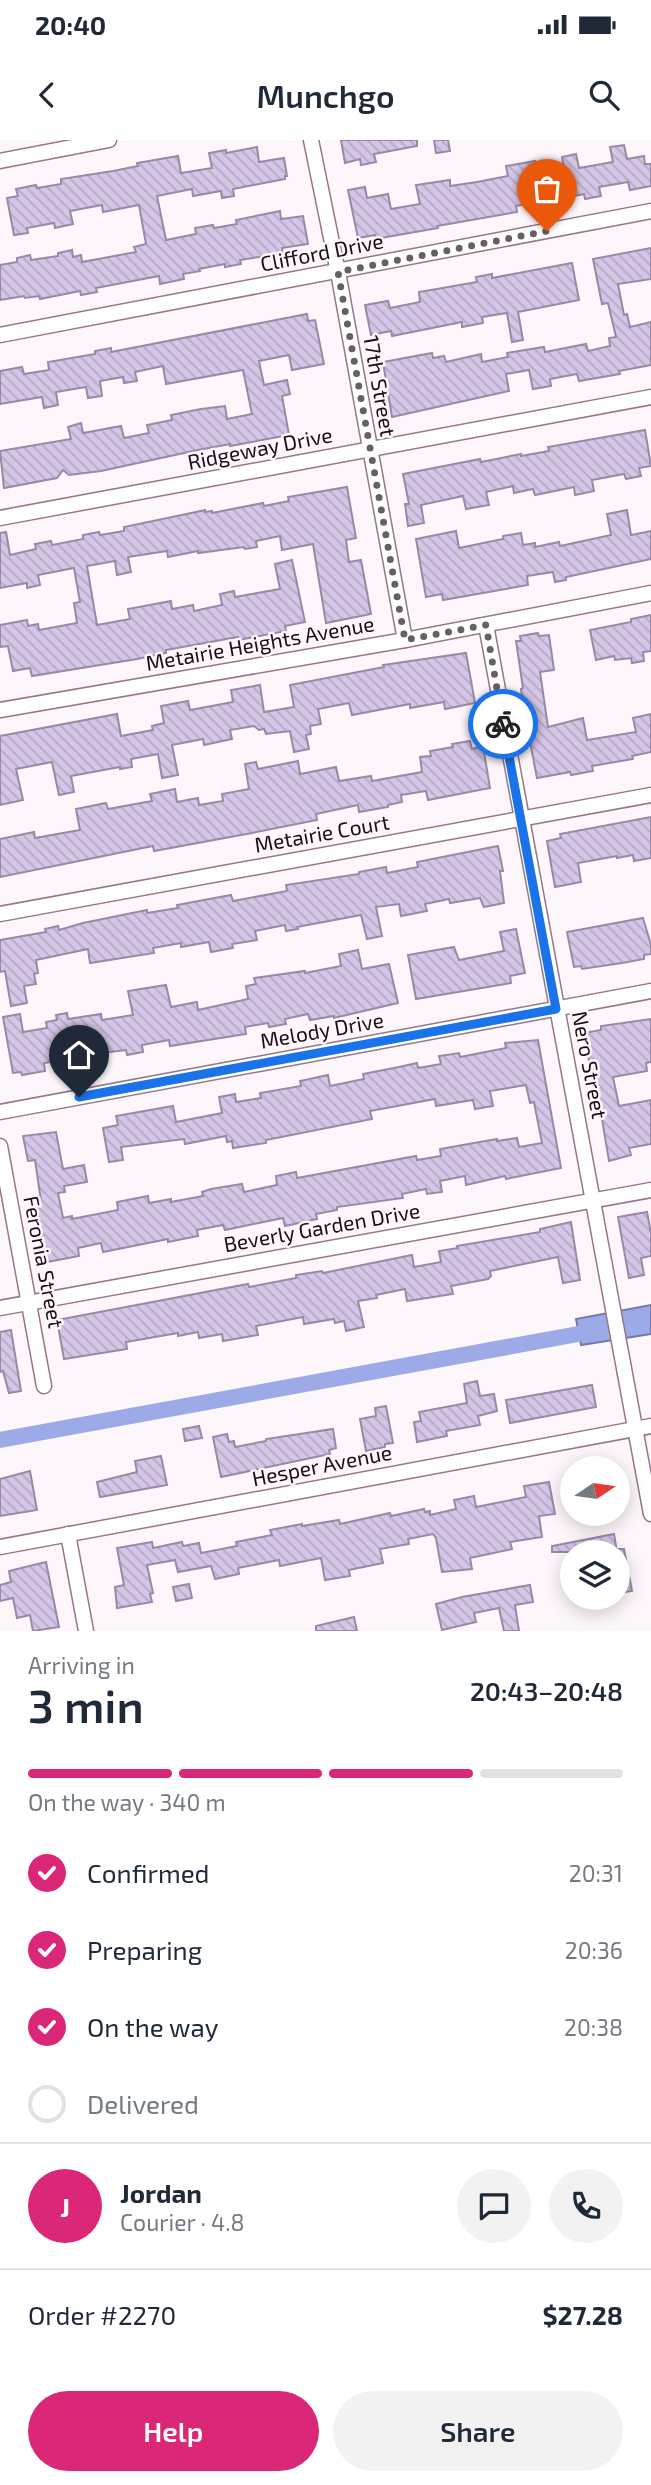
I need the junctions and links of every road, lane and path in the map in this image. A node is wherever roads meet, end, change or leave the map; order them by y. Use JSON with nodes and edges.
{"nodes":[{"id":1,"x":109,"y":140,"type":"edge"},
{"id":2,"x":310,"y":140,"type":"edge"},
{"id":3,"x":0,"y":161,"type":"edge"},
{"id":4,"x":651,"y":211,"type":"edge"},
{"id":5,"x":338,"y":272,"type":"junction"},
{"id":6,"x":0,"y":335,"type":"edge"},
{"id":7,"x":651,"y":397,"type":"edge"},
{"id":8,"x":369,"y":450,"type":"junction"},
{"id":9,"x":0,"y":518,"type":"edge"},
{"id":10,"x":651,"y":593,"type":"edge"},
{"id":11,"x":486,"y":625,"type":"junction"},
{"id":12,"x":405,"y":640,"type":"junction"},
{"id":13,"x":0,"y":710,"type":"edge"},
{"id":14,"x":651,"y":795,"type":"edge"},
{"id":15,"x":520,"y":819,"type":"junction"},
{"id":16,"x":0,"y":914,"type":"edge"},
{"id":17,"x":651,"y":991,"type":"edge"},
{"id":18,"x":556,"y":1009,"type":"junction"},
{"id":19,"x":0,"y":1112,"type":"edge"},
{"id":20,"x":0,"y":1146,"type":"edge"},
{"id":21,"x":651,"y":1190,"type":"edge"},
{"id":22,"x":594,"y":1200,"type":"junction"},
{"id":23,"x":30,"y":1302,"type":"junction"},
{"id":24,"x":0,"y":1308,"type":"edge"},
{"id":25,"x":44,"y":1386,"type":"dead end"},
{"id":26,"x":651,"y":1426,"type":"edge"},
{"id":27,"x":635,"y":1429,"type":"junction"},
{"id":28,"x":651,"y":1514,"type":"edge"},
{"id":29,"x":68,"y":1534,"type":"junction"},
{"id":30,"x":0,"y":1547,"type":"edge"},
{"id":31,"x":86,"y":1631,"type":"edge"}],
"edges":[{"from":1,"to":3,"type":"street"},
{"from":2,"to":5,"type":"street","name":"17th Street"},
{"from":4,"to":5,"type":"street","name":"Clifford Drive"},
{"from":5,"to":6,"type":"street","name":"Clifford Drive"},
{"from":5,"to":8,"type":"street","name":"17th Street"},
{"from":7,"to":8,"type":"street","name":"Ridgeway Drive"},
{"from":8,"to":9,"type":"street","name":"Ridgeway Drive"},
{"from":8,"to":12,"type":"street","name":"17th Street"},
{"from":10,"to":11,"type":"street","name":"Metairie Heights Avenue"},
{"from":11,"to":12,"type":"street","name":"Metairie Heights Avenue"},
{"from":11,"to":15,"type":"street","name":"Nero Street"},
{"from":12,"to":13,"type":"street","name":"Metairie Heights Avenue"},
{"from":14,"to":15,"type":"street","name":"Metairie Court"},
{"from":15,"to":16,"type":"street","name":"Metairie Court"},
{"from":15,"to":18,"type":"street","name":"Nero Street"},
{"from":17,"to":18,"type":"street","name":"Melody Drive"},
{"from":18,"to":19,"type":"street","name":"Melody Drive"},
{"from":18,"to":22,"type":"street","name":"Nero Street"},
{"from":20,"to":23,"type":"street","name":"Feronia Street"},
{"from":21,"to":22,"type":"street","name":"Beverly Garden Drive"},
{"from":22,"to":23,"type":"street","name":"Beverly Garden Drive"},
{"from":22,"to":27,"type":"street","name":"Nero Street"},
{"from":23,"to":24,"type":"street","name":"Beverly Garden Drive"},
{"from":23,"to":25,"type":"street","name":"Feronia Street"},
{"from":26,"to":27,"type":"street","name":"Hesper Avenue"},
{"from":27,"to":28,"type":"street","name":"Nero Street"},
{"from":27,"to":29,"type":"street","name":"Hesper Avenue"},
{"from":29,"to":30,"type":"street","name":"Hesper Avenue"},
{"from":29,"to":31,"type":"street"}]}
